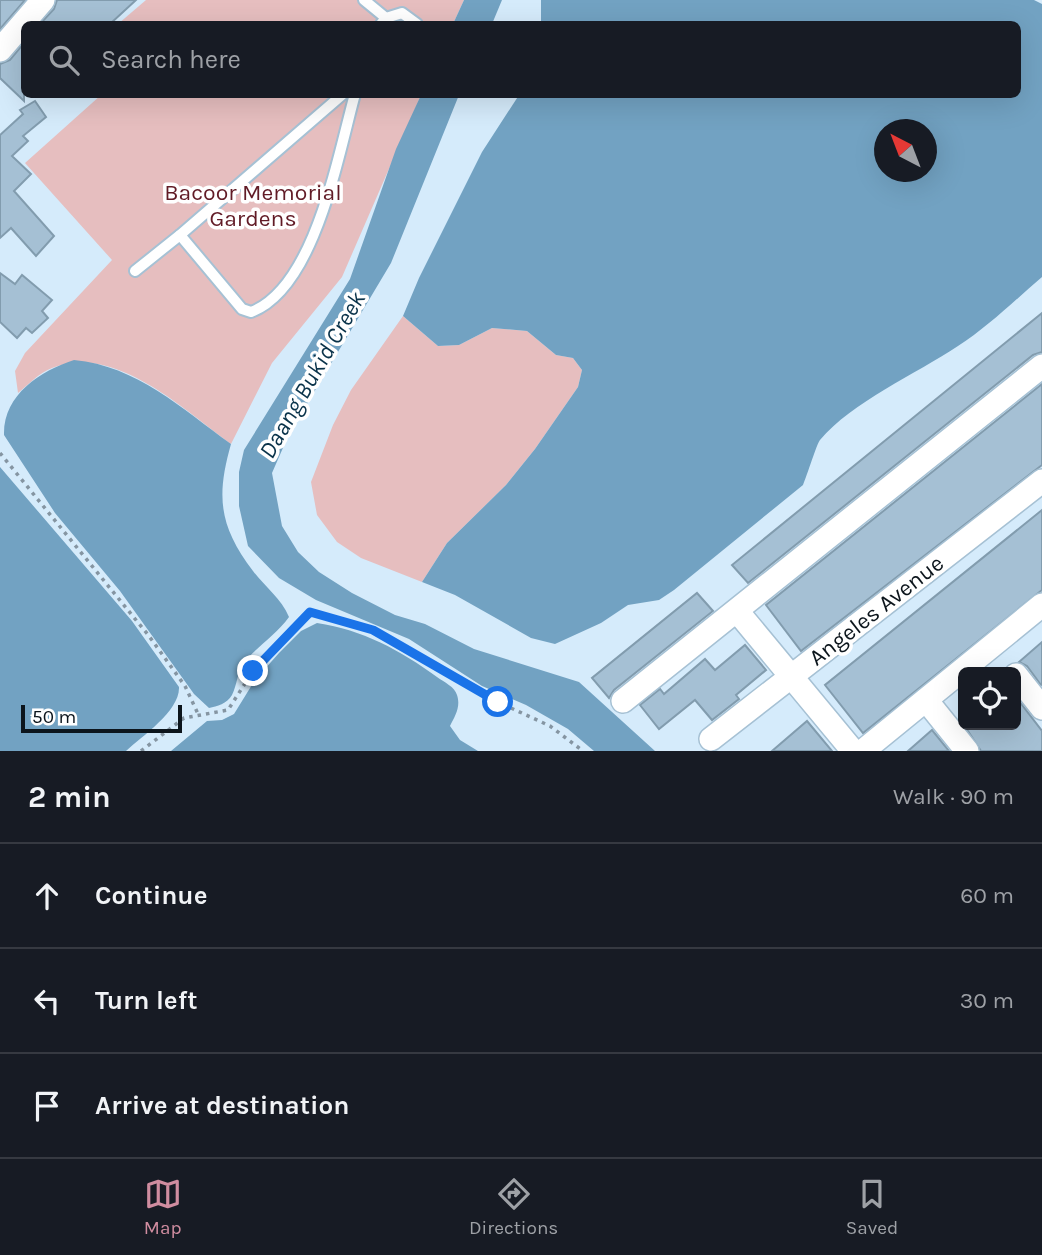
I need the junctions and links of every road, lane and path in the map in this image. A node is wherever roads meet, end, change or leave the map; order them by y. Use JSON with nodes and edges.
{"nodes":[{"id":1,"x":43,"y":0,"type":"edge"},
{"id":2,"x":364,"y":0,"type":"edge"},
{"id":3,"x":25,"y":21,"type":"edge"},
{"id":4,"x":384,"y":21,"type":"edge"},
{"id":5,"x":413,"y":21,"type":"edge"},
{"id":6,"x":21,"y":26,"type":"edge"},
{"id":7,"x":0,"y":50,"type":"edge"},
{"id":8,"x":338,"y":98,"type":"edge"},
{"id":9,"x":354,"y":98,"type":"edge"},
{"id":10,"x":180,"y":235,"type":"junction"},
{"id":11,"x":135,"y":271,"type":"dead end"},
{"id":12,"x":1042,"y":366,"type":"edge"},
{"id":13,"x":0,"y":453,"type":"edge"},
{"id":14,"x":1042,"y":481,"type":"edge"},
{"id":15,"x":1042,"y":605,"type":"edge"},
{"id":16,"x":737,"y":611,"type":"junction"},
{"id":17,"x":992,"y":646,"type":"junction"},
{"id":18,"x":1009,"y":667,"type":"edge"},
{"id":19,"x":791,"y":676,"type":"junction"},
{"id":20,"x":1021,"y":682,"type":"edge"},
{"id":21,"x":926,"y":700,"type":"junction"},
{"id":22,"x":623,"y":701,"type":"dead end"},
{"id":23,"x":1042,"y":708,"type":"edge"},
{"id":24,"x":199,"y":716,"type":"junction"},
{"id":25,"x":710,"y":739,"type":"dead end"},
{"id":26,"x":141,"y":751,"type":"edge"},
{"id":27,"x":583,"y":751,"type":"edge"},
{"id":28,"x":853,"y":751,"type":"edge"},
{"id":29,"x":863,"y":751,"type":"edge"},
{"id":30,"x":967,"y":751,"type":"edge"}],
"edges":[{"from":1,"to":3,"type":"street"},
{"from":2,"to":4,"type":"lane"},
{"from":4,"to":5,"type":"lane"},
{"from":6,"to":7,"type":"street"},
{"from":8,"to":10,"type":"lane"},
{"from":9,"to":10,"type":"lane"},
{"from":10,"to":11,"type":"lane"},
{"from":12,"to":16,"type":"street"},
{"from":13,"to":24,"type":"path"},
{"from":14,"to":19,"type":"street","name":"Angeles Avenue"},
{"from":15,"to":17,"type":"street"},
{"from":16,"to":19,"type":"street"},
{"from":16,"to":22,"type":"street"},
{"from":17,"to":18,"type":"street"},
{"from":17,"to":21,"type":"street"},
{"from":19,"to":25,"type":"street","name":"Angeles Avenue"},
{"from":19,"to":28,"type":"street"},
{"from":20,"to":23,"type":"street"},
{"from":21,"to":29,"type":"street"},
{"from":21,"to":30,"type":"street"},
{"from":24,"to":26,"type":"path"},
{"from":24,"to":27,"type":"path"}]}
